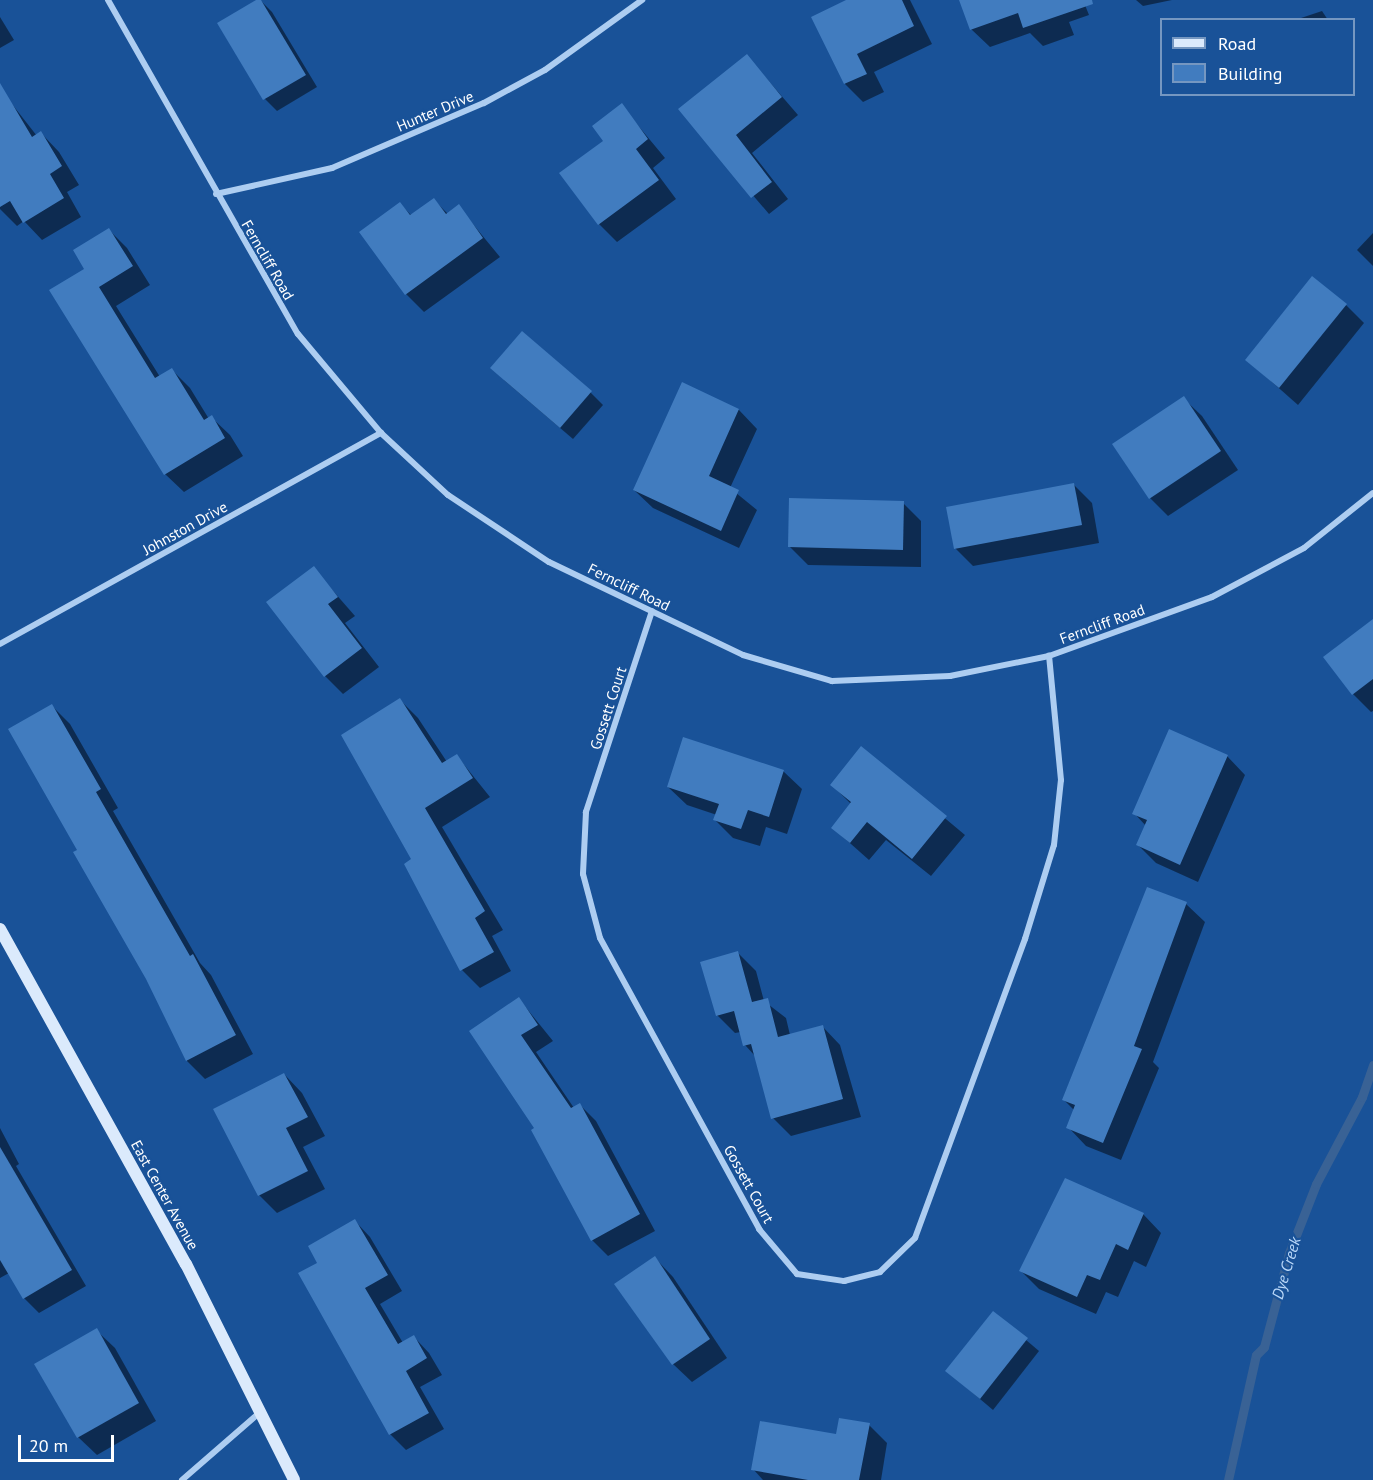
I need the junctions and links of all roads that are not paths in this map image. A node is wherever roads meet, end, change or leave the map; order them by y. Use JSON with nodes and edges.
{"nodes":[{"id":1,"x":108,"y":0,"type":"edge"},
{"id":2,"x":642,"y":0,"type":"edge"},
{"id":3,"x":216,"y":194,"type":"junction"},
{"id":4,"x":381,"y":433,"type":"junction"},
{"id":5,"x":1373,"y":493,"type":"edge"},
{"id":6,"x":652,"y":612,"type":"junction"},
{"id":7,"x":0,"y":644,"type":"edge"},
{"id":8,"x":1048,"y":656,"type":"junction"},
{"id":9,"x":0,"y":929,"type":"edge"},
{"id":10,"x":259,"y":1413,"type":"junction"},
{"id":11,"x":182,"y":1480,"type":"edge"},
{"id":12,"x":294,"y":1480,"type":"edge"}],
"edges":[{"from":1,"to":3,"type":"street","name":"Ferncliff Road"},
{"from":2,"to":3,"type":"street","name":"Hunter Drive"},
{"from":3,"to":4,"type":"street","name":"Ferncliff Road"},
{"from":4,"to":6,"type":"street","name":"Ferncliff Road"},
{"from":4,"to":7,"type":"street","name":"Johnston Drive"},
{"from":5,"to":8,"type":"street","name":"Ferncliff Road"},
{"from":6,"to":8,"type":"street","name":"Ferncliff Road"},
{"from":6,"to":8,"type":"street","name":"Gossett Court"},
{"from":9,"to":10,"type":"street","name":"East Center Avenue"},
{"from":10,"to":11,"type":"street"},
{"from":10,"to":12,"type":"street","name":"East Center Avenue"}]}
